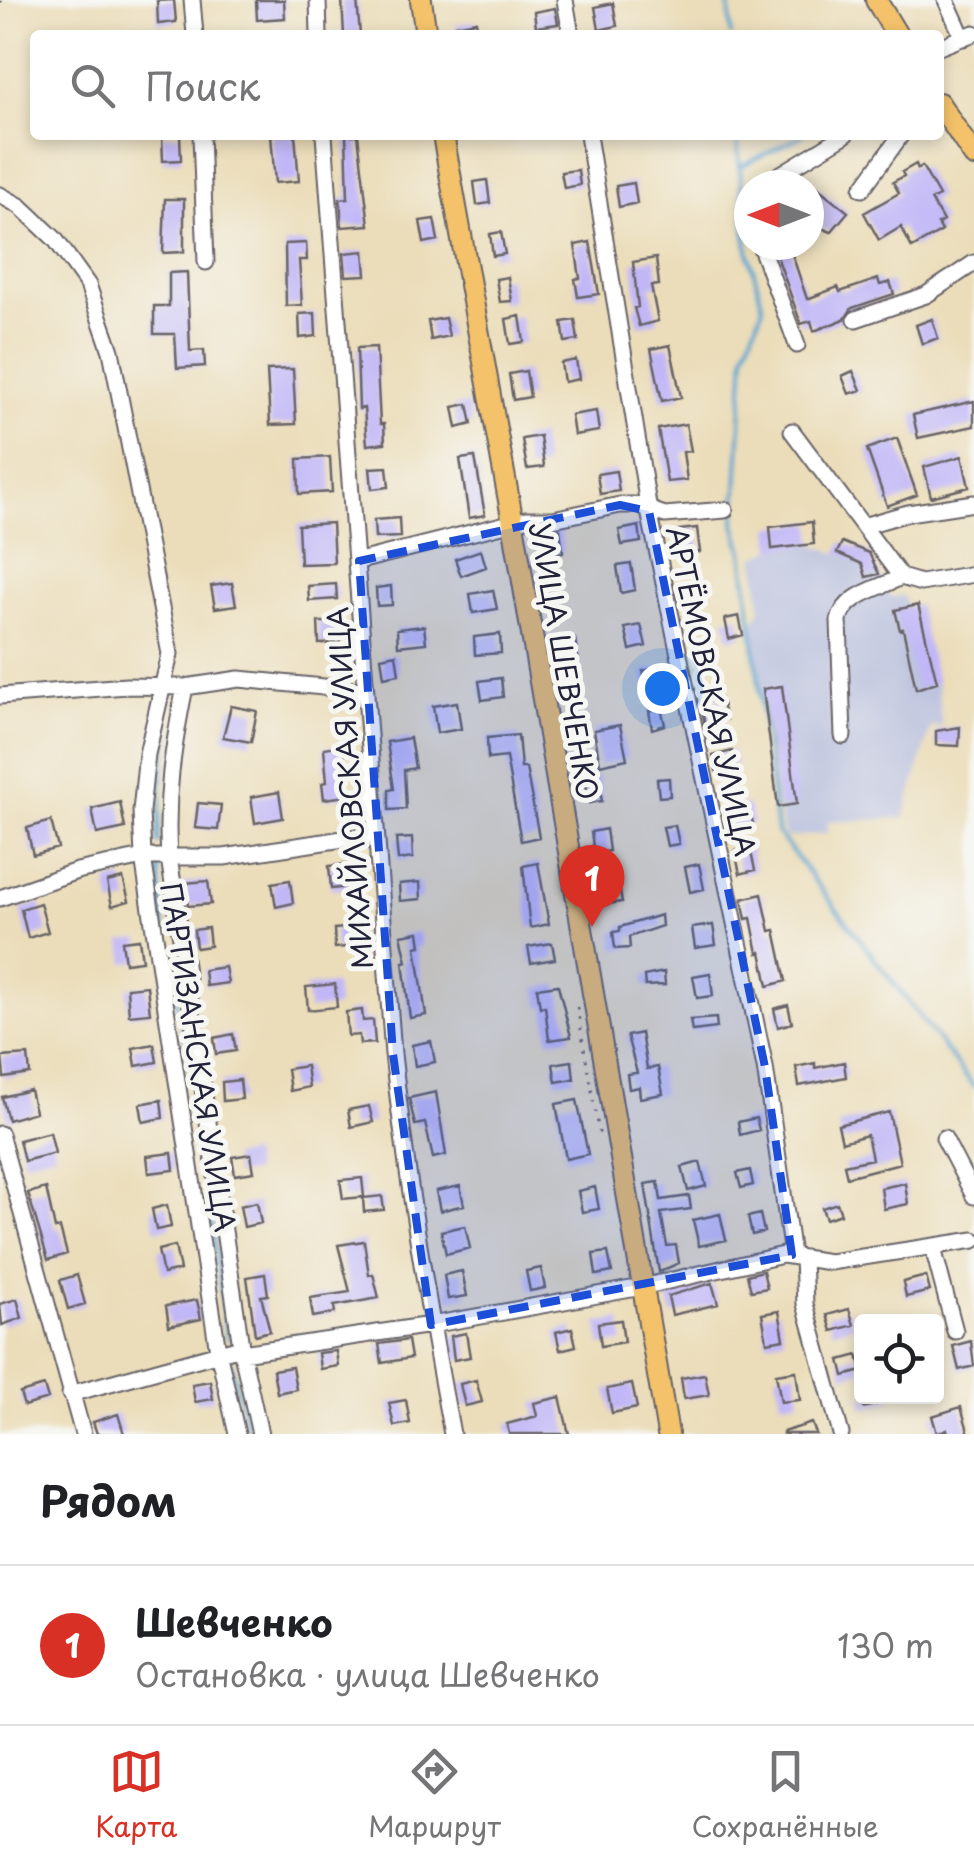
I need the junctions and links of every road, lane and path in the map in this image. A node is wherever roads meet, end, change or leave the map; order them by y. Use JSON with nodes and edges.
{"nodes":[{"id":1,"x":192,"y":0,"type":"edge"},
{"id":2,"x":318,"y":0,"type":"edge"},
{"id":3,"x":421,"y":0,"type":"edge"},
{"id":4,"x":565,"y":0,"type":"edge"},
{"id":5,"x":876,"y":0,"type":"edge"},
{"id":6,"x":946,"y":0,"type":"edge"},
{"id":7,"x":195,"y":30,"type":"edge"},
{"id":8,"x":319,"y":30,"type":"edge"},
{"id":9,"x":425,"y":30,"type":"edge"},
{"id":10,"x":570,"y":30,"type":"edge"},
{"id":11,"x":894,"y":30,"type":"edge"},
{"id":12,"x":968,"y":36,"type":"edge"},
{"id":13,"x":944,"y":45,"type":"edge"},
{"id":14,"x":944,"y":111,"type":"edge"},
{"id":15,"x":202,"y":140,"type":"edge"},
{"id":16,"x":324,"y":140,"type":"edge"},
{"id":17,"x":444,"y":140,"type":"edge"},
{"id":18,"x":589,"y":140,"type":"edge"},
{"id":19,"x":837,"y":140,"type":"edge"},
{"id":20,"x":897,"y":140,"type":"edge"},
{"id":21,"x":974,"y":156,"type":"edge"},
{"id":22,"x":788,"y":170,"type":"edge"},
{"id":23,"x":862,"y":190,"type":"dead end"},
{"id":24,"x":0,"y":195,"type":"edge"},
{"id":25,"x":766,"y":260,"type":"edge"},
{"id":26,"x":206,"y":262,"type":"dead end"},
{"id":27,"x":974,"y":263,"type":"edge"},
{"id":28,"x":856,"y":319,"type":"dead end"},
{"id":29,"x":798,"y":346,"type":"dead end"},
{"id":30,"x":792,"y":431,"type":"dead end"},
{"id":31,"x":974,"y":503,"type":"edge"},
{"id":32,"x":725,"y":510,"type":"dead end"},
{"id":33,"x":649,"y":511,"type":"junction"},
{"id":34,"x":513,"y":523,"type":"junction"},
{"id":35,"x":863,"y":526,"type":"junction"},
{"id":36,"x":359,"y":561,"type":"junction"},
{"id":37,"x":974,"y":574,"type":"edge"},
{"id":38,"x":901,"y":577,"type":"junction"},
{"id":39,"x":162,"y":687,"type":"junction"},
{"id":40,"x":185,"y":688,"type":"junction"},
{"id":41,"x":366,"y":692,"type":"junction"},
{"id":42,"x":0,"y":696,"type":"edge"},
{"id":43,"x":844,"y":736,"type":"dead end"},
{"id":44,"x":376,"y":834,"type":"junction"},
{"id":45,"x":168,"y":857,"type":"junction"},
{"id":46,"x":143,"y":858,"type":"junction"},
{"id":47,"x":0,"y":898,"type":"edge"},
{"id":48,"x":0,"y":1134,"type":"edge"},
{"id":49,"x":944,"y":1138,"type":"dead end"},
{"id":50,"x":974,"y":1196,"type":"edge"},
{"id":51,"x":974,"y":1240,"type":"edge"},
{"id":52,"x":933,"y":1248,"type":"junction"},
{"id":53,"x":798,"y":1257,"type":"junction"},
{"id":54,"x":642,"y":1286,"type":"junction"},
{"id":55,"x":431,"y":1326,"type":"junction"},
{"id":56,"x":955,"y":1331,"type":"dead end"},
{"id":57,"x":242,"y":1350,"type":"junction"},
{"id":58,"x":218,"y":1351,"type":"junction"},
{"id":59,"x":70,"y":1394,"type":"junction"},
{"id":60,"x":83,"y":1434,"type":"edge"},
{"id":61,"x":237,"y":1434,"type":"edge"},
{"id":62,"x":260,"y":1434,"type":"edge"},
{"id":63,"x":452,"y":1434,"type":"edge"},
{"id":64,"x":668,"y":1434,"type":"edge"},
{"id":65,"x":841,"y":1434,"type":"edge"}],
"edges":[{"from":1,"to":7,"type":"street"},
{"from":2,"to":8,"type":"street"},
{"from":3,"to":9,"type":"main road"},
{"from":4,"to":10,"type":"street"},
{"from":5,"to":11,"type":"main road"},
{"from":6,"to":12,"type":"street"},
{"from":12,"to":13,"type":"street"},
{"from":14,"to":21,"type":"main road"},
{"from":15,"to":26,"type":"street"},
{"from":16,"to":36,"type":"street","name":"МИХАЙЛОВСКАЯ УЛИЦА"},
{"from":17,"to":34,"type":"main road","name":"УЛИЦА ШЕВЧЕНКО"},
{"from":18,"to":33,"type":"street","name":"АРТЁМОВСКАЯ УЛИЦА"},
{"from":19,"to":22,"type":"street"},
{"from":20,"to":23,"type":"street"},
{"from":24,"to":39,"type":"street","name":"ПАРТИЗАНСКАЯ УЛИЦА"},
{"from":25,"to":29,"type":"street"},
{"from":27,"to":28,"type":"street"},
{"from":30,"to":35,"type":"street"},
{"from":31,"to":35,"type":"street"},
{"from":32,"to":33,"type":"street"},
{"from":33,"to":34,"type":"street"},
{"from":33,"to":53,"type":"street","name":"АРТЁМОВСКАЯ УЛИЦА"},
{"from":34,"to":36,"type":"street"},
{"from":34,"to":54,"type":"main road","name":"УЛИЦА ШЕВЧЕНКО"},
{"from":35,"to":38,"type":"street"},
{"from":36,"to":41,"type":"street","name":"МИХАЙЛОВСКАЯ УЛИЦА"},
{"from":37,"to":38,"type":"street"},
{"from":38,"to":43,"type":"street"},
{"from":39,"to":40,"type":"street"},
{"from":39,"to":42,"type":"street"},
{"from":39,"to":46,"type":"street","name":"ПАРТИЗАНСКАЯ УЛИЦА"},
{"from":40,"to":41,"type":"street"},
{"from":40,"to":45,"type":"street","name":"ПАРТИЗАНСКАЯ УЛИЦА"},
{"from":41,"to":44,"type":"street","name":"МИХАЙЛОВСКАЯ УЛИЦА"},
{"from":44,"to":45,"type":"street"},
{"from":44,"to":55,"type":"street","name":"МИХАЙЛОВСКАЯ УЛИЦА"},
{"from":45,"to":46,"type":"street"},
{"from":45,"to":57,"type":"street","name":"ПАРТИЗАНСКАЯ УЛИЦА"},
{"from":46,"to":47,"type":"street"},
{"from":46,"to":58,"type":"street","name":"ПАРТИЗАНСКАЯ УЛИЦА"},
{"from":48,"to":59,"type":"street"},
{"from":49,"to":50,"type":"street"},
{"from":51,"to":52,"type":"street"},
{"from":52,"to":53,"type":"street"},
{"from":52,"to":56,"type":"street"},
{"from":53,"to":54,"type":"street"},
{"from":53,"to":65,"type":"street","name":"АРТЁМОВСКАЯ УЛИЦА"},
{"from":54,"to":55,"type":"street"},
{"from":54,"to":64,"type":"main road","name":"УЛИЦА ШЕВЧЕНКО"},
{"from":55,"to":57,"type":"street"},
{"from":55,"to":63,"type":"street","name":"МИХАЙЛОВСКАЯ УЛИЦА"},
{"from":57,"to":58,"type":"street"},
{"from":57,"to":62,"type":"street","name":"ПАРТИЗАНСКАЯ УЛИЦА"},
{"from":58,"to":59,"type":"street"},
{"from":58,"to":61,"type":"street","name":"ПАРТИЗАНСКАЯ УЛИЦА"},
{"from":59,"to":60,"type":"street"}]}
